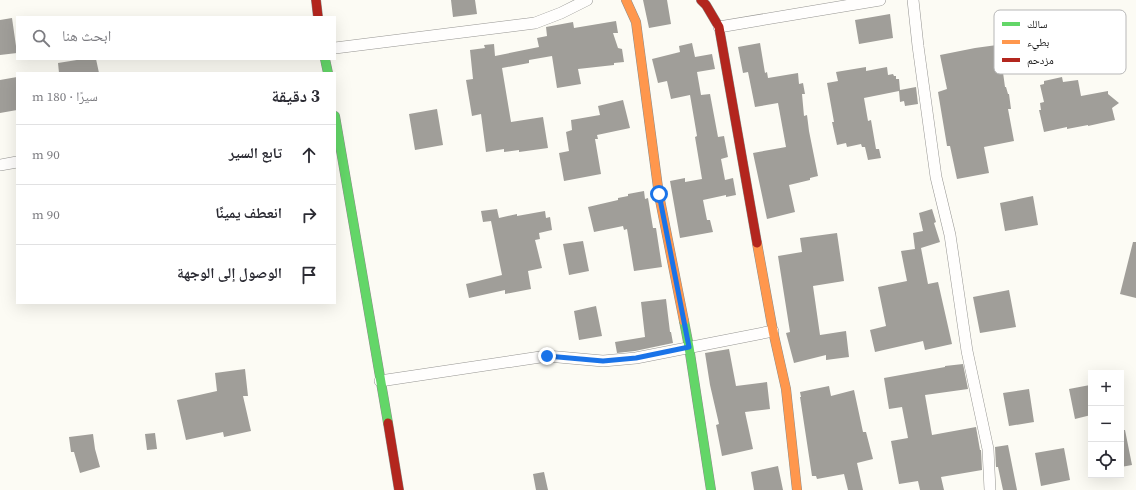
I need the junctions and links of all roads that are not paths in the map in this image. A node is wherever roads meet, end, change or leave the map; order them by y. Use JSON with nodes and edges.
{"nodes":[{"id":1,"x":316,"y":0,"type":"edge"},
{"id":2,"x":587,"y":0,"type":"edge"},
{"id":3,"x":626,"y":0,"type":"edge"},
{"id":4,"x":701,"y":0,"type":"edge"},
{"id":5,"x":880,"y":0,"type":"edge"},
{"id":6,"x":913,"y":0,"type":"edge"},
{"id":7,"x":318,"y":16,"type":"edge"},
{"id":8,"x":719,"y":27,"type":"junction"},
{"id":9,"x":336,"y":48,"type":"edge"},
{"id":10,"x":325,"y":60,"type":"edge"},
{"id":11,"x":328,"y":72,"type":"edge"},
{"id":12,"x":336,"y":122,"type":"edge"},
{"id":13,"x":16,"y":162,"type":"edge"},
{"id":14,"x":0,"y":165,"type":"edge"},
{"id":15,"x":773,"y":331,"type":"junction"},
{"id":16,"x":689,"y":347,"type":"junction"},
{"id":17,"x":380,"y":381,"type":"junction"},
{"id":18,"x":399,"y":490,"type":"edge"},
{"id":19,"x":711,"y":490,"type":"edge"},
{"id":20,"x":797,"y":490,"type":"edge"},
{"id":21,"x":990,"y":490,"type":"edge"}],
"edges":[{"from":1,"to":7,"type":"street"},
{"from":2,"to":9,"type":"street"},
{"from":3,"to":16,"type":"street"},
{"from":4,"to":8,"type":"street"},
{"from":5,"to":8,"type":"street"},
{"from":6,"to":21,"type":"street"},
{"from":8,"to":15,"type":"street"},
{"from":10,"to":11,"type":"street"},
{"from":12,"to":17,"type":"street"},
{"from":13,"to":14,"type":"street"},
{"from":15,"to":16,"type":"street"},
{"from":15,"to":20,"type":"street"},
{"from":16,"to":17,"type":"street"},
{"from":16,"to":19,"type":"street"},
{"from":17,"to":18,"type":"street"}]}
